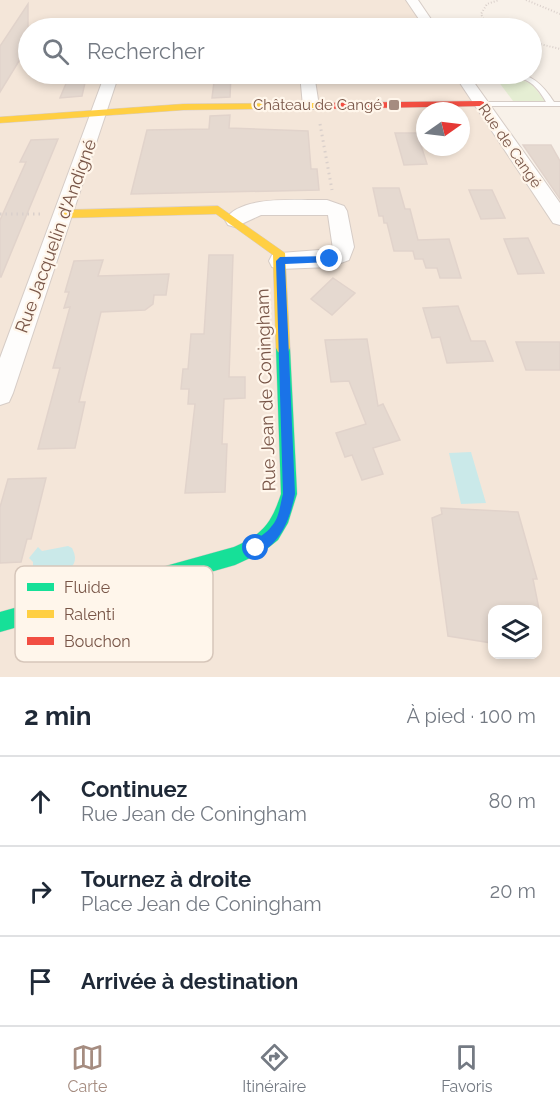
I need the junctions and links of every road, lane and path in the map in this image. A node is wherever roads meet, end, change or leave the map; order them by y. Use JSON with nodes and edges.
{"nodes":[{"id":1,"x":412,"y":0,"type":"edge"},
{"id":2,"x":499,"y":0,"type":"edge"},
{"id":3,"x":526,"y":0,"type":"edge"},
{"id":4,"x":560,"y":15,"type":"edge"},
{"id":5,"x":424,"y":18,"type":"edge"},
{"id":6,"x":483,"y":18,"type":"edge"},
{"id":7,"x":542,"y":45,"type":"edge"},
{"id":8,"x":560,"y":50,"type":"edge"},
{"id":9,"x":109,"y":84,"type":"edge"},
{"id":10,"x":309,"y":84,"type":"edge"},
{"id":11,"x":468,"y":84,"type":"edge"},
{"id":12,"x":537,"y":84,"type":"edge"},
{"id":13,"x":481,"y":104,"type":"junction"},
{"id":14,"x":556,"y":105,"type":"edge"},
{"id":15,"x":311,"y":106,"type":"junction"},
{"id":16,"x":99,"y":114,"type":"junction"},
{"id":17,"x":0,"y":120,"type":"edge"},
{"id":18,"x":323,"y":120,"type":"dead end"},
{"id":19,"x":333,"y":208,"type":"junction"},
{"id":20,"x":0,"y":214,"type":"edge"},
{"id":21,"x":64,"y":214,"type":"junction"},
{"id":22,"x":560,"y":218,"type":"edge"},
{"id":23,"x":235,"y":220,"type":"junction"},
{"id":24,"x":280,"y":261,"type":"junction"},
{"id":25,"x":0,"y":393,"type":"edge"},
{"id":26,"x":199,"y":566,"type":"edge"},
{"id":27,"x":15,"y":618,"type":"edge"},
{"id":28,"x":0,"y":622,"type":"edge"}],
"edges":[{"from":1,"to":5,"type":"street"},
{"from":2,"to":6,"type":"path"},
{"from":3,"to":4,"type":"path"},
{"from":7,"to":8,"type":"path"},
{"from":9,"to":16,"type":"street","name":"Rue Jacquelin d'Andigné"},
{"from":10,"to":15,"type":"street"},
{"from":11,"to":13,"type":"street","name":"Rue de Cangé"},
{"from":12,"to":14,"type":"lane"},
{"from":13,"to":14,"type":"lane"},
{"from":13,"to":15,"type":"street"},
{"from":13,"to":22,"type":"street","name":"Rue de Cangé"},
{"from":15,"to":16,"type":"street"},
{"from":16,"to":17,"type":"street"},
{"from":16,"to":21,"type":"street","name":"Rue Jacquelin d'Andigné"},
{"from":18,"to":19,"type":"path"},
{"from":19,"to":23,"type":"street"},
{"from":19,"to":24,"type":"street"},
{"from":20,"to":21,"type":"path"},
{"from":21,"to":23,"type":"street"},
{"from":21,"to":25,"type":"street","name":"Rue Jacquelin d'Andigné"},
{"from":23,"to":24,"type":"street"},
{"from":24,"to":26,"type":"street","name":"Rue Jean de Coningham"},
{"from":27,"to":28,"type":"street","name":"Rue Jean de Coningham"}]}
